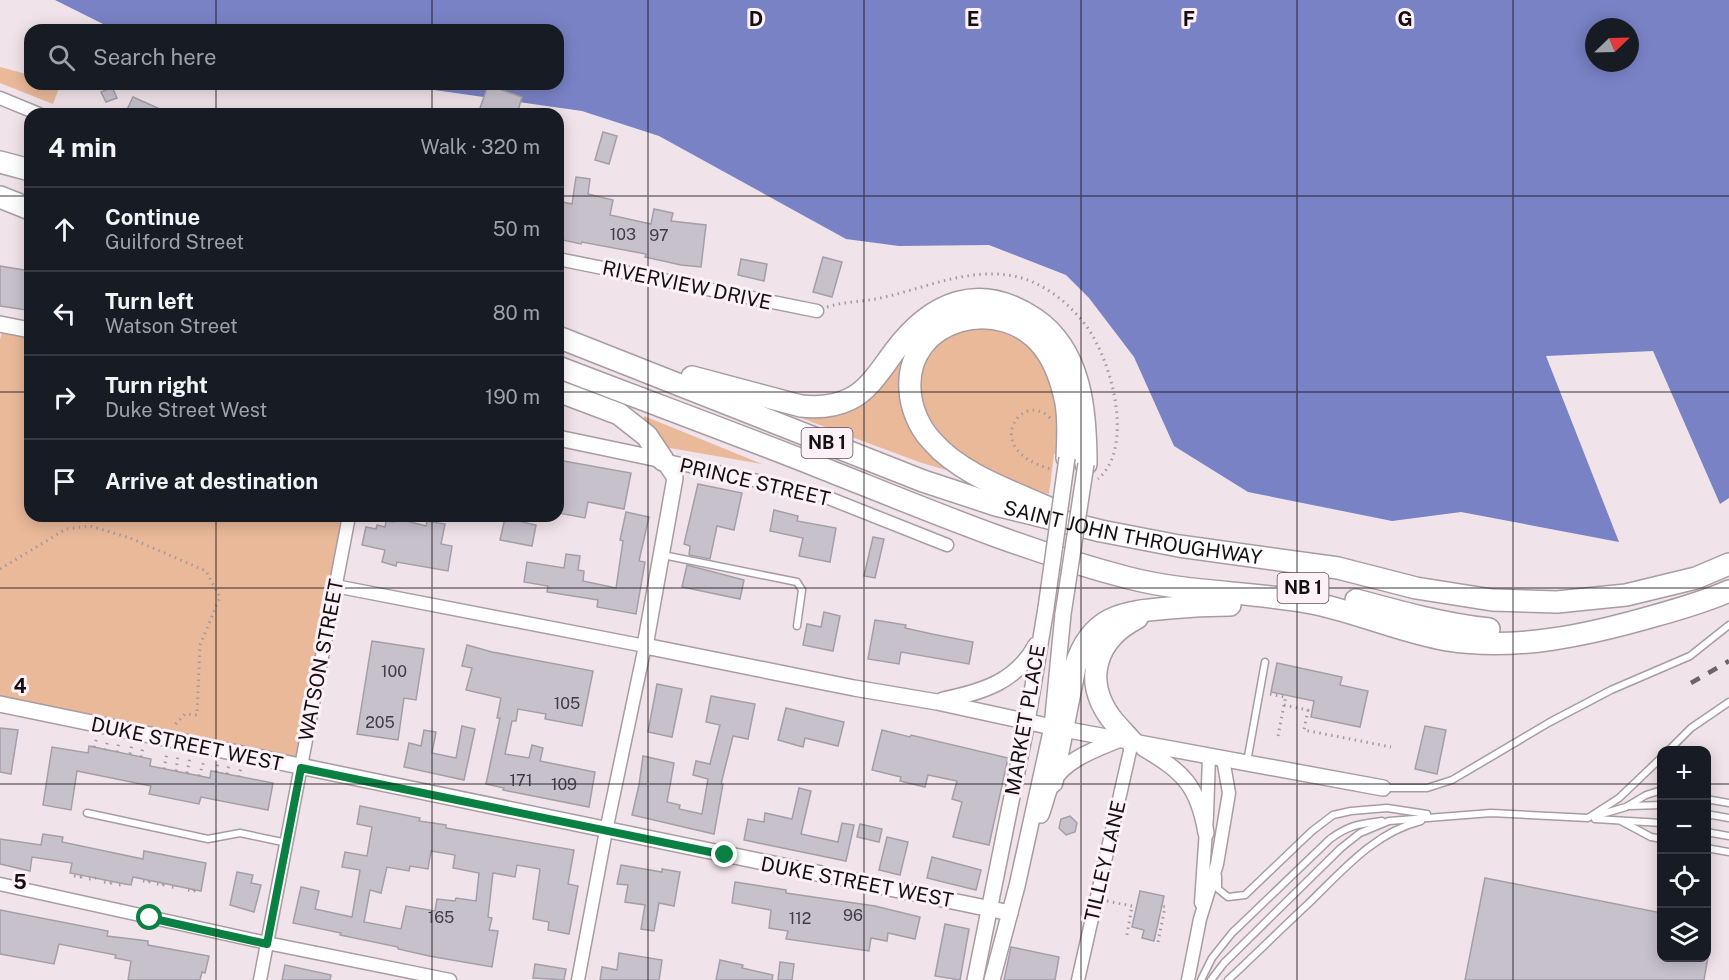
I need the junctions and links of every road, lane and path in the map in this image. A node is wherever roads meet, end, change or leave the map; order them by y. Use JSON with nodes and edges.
{"nodes":[{"id":1,"x":0,"y":98,"type":"edge"},
{"id":2,"x":24,"y":108,"type":"edge"},
{"id":3,"x":0,"y":162,"type":"edge"},
{"id":4,"x":24,"y":168,"type":"edge"},
{"id":5,"x":0,"y":190,"type":"edge"},
{"id":6,"x":0,"y":197,"type":"edge"},
{"id":7,"x":24,"y":198,"type":"edge"},
{"id":8,"x":24,"y":207,"type":"edge"},
{"id":9,"x":564,"y":260,"type":"edge"},
{"id":10,"x":816,"y":311,"type":"joint"},
{"id":11,"x":0,"y":324,"type":"edge"},
{"id":12,"x":24,"y":329,"type":"edge"},
{"id":13,"x":565,"y":340,"type":"edge"},
{"id":14,"x":564,"y":369,"type":"edge"},
{"id":15,"x":564,"y":393,"type":"edge"},
{"id":16,"x":1053,"y":423,"type":"dead end"},
{"id":17,"x":564,"y":439,"type":"edge"},
{"id":18,"x":663,"y":460,"type":"junction"},
{"id":19,"x":1075,"y":468,"type":"junction"},
{"id":20,"x":348,"y":522,"type":"edge"},
{"id":21,"x":1101,"y":531,"type":"junction"},
{"id":22,"x":996,"y":535,"type":"junction"},
{"id":23,"x":947,"y":544,"type":"dead end"},
{"id":24,"x":662,"y":554,"type":"junction"},
{"id":25,"x":1729,"y":564,"type":"edge"},
{"id":26,"x":0,"y":569,"type":"edge"},
{"id":27,"x":335,"y":586,"type":"junction"},
{"id":28,"x":1729,"y":591,"type":"edge"},
{"id":29,"x":1154,"y":609,"type":"junction"},
{"id":30,"x":1729,"y":625,"type":"edge"},
{"id":31,"x":797,"y":626,"type":"dead end"},
{"id":32,"x":1609,"y":628,"type":"junction"},
{"id":33,"x":1408,"y":632,"type":"junction"},
{"id":34,"x":1041,"y":637,"type":"junction"},
{"id":35,"x":645,"y":646,"type":"junction"},
{"id":36,"x":1265,"y":662,"type":"dead end"},
{"id":37,"x":1260,"y":692,"type":"junction"},
{"id":38,"x":937,"y":702,"type":"junction"},
{"id":39,"x":1729,"y":702,"type":"edge"},
{"id":40,"x":0,"y":704,"type":"edge"},
{"id":41,"x":1284,"y":705,"type":"junction"},
{"id":42,"x":1027,"y":722,"type":"junction"},
{"id":43,"x":1058,"y":728,"type":"junction"},
{"id":44,"x":1278,"y":736,"type":"dead end"},
{"id":45,"x":161,"y":738,"type":"junction"},
{"id":46,"x":1126,"y":741,"type":"junction"},
{"id":47,"x":1673,"y":746,"type":"edge"},
{"id":48,"x":1391,"y":747,"type":"dead end"},
{"id":49,"x":1216,"y":758,"type":"junction"},
{"id":50,"x":1657,"y":762,"type":"edge"},
{"id":51,"x":1246,"y":763,"type":"junction"},
{"id":52,"x":301,"y":768,"type":"junction"},
{"id":53,"x":1052,"y":782,"type":"junction"},
{"id":54,"x":1383,"y":788,"type":"joint"},
{"id":55,"x":1657,"y":792,"type":"edge"},
{"id":56,"x":1711,"y":800,"type":"edge"},
{"id":57,"x":1729,"y":803,"type":"edge"},
{"id":58,"x":1657,"y":806,"type":"edge"},
{"id":59,"x":1626,"y":807,"type":"junction"},
{"id":60,"x":87,"y":813,"type":"dead end"},
{"id":61,"x":1711,"y":815,"type":"edge"},
{"id":62,"x":1440,"y":816,"type":"junction"},
{"id":63,"x":1588,"y":818,"type":"junction"},
{"id":64,"x":1729,"y":818,"type":"edge"},
{"id":65,"x":1389,"y":820,"type":"junction"},
{"id":66,"x":1618,"y":820,"type":"junction"},
{"id":67,"x":1657,"y":823,"type":"edge"},
{"id":68,"x":606,"y":831,"type":"junction"},
{"id":69,"x":1206,"y":833,"type":"junction"},
{"id":70,"x":1711,"y":833,"type":"edge"},
{"id":71,"x":1729,"y":836,"type":"edge"},
{"id":72,"x":1657,"y":838,"type":"edge"},
{"id":73,"x":286,"y":843,"type":"junction"},
{"id":74,"x":1711,"y":849,"type":"edge"},
{"id":75,"x":1729,"y":852,"type":"edge"},
{"id":76,"x":1218,"y":864,"type":"junction"},
{"id":77,"x":74,"y":876,"type":"dead end"},
{"id":78,"x":81,"y":876,"type":"dead end"},
{"id":79,"x":96,"y":878,"type":"dead end"},
{"id":80,"x":89,"y":879,"type":"dead end"},
{"id":81,"x":149,"y":880,"type":"dead end"},
{"id":82,"x":111,"y":881,"type":"dead end"},
{"id":83,"x":143,"y":881,"type":"dead end"},
{"id":84,"x":104,"y":882,"type":"dead end"},
{"id":85,"x":0,"y":884,"type":"edge"},
{"id":86,"x":125,"y":884,"type":"dead end"},
{"id":87,"x":157,"y":884,"type":"dead end"},
{"id":88,"x":163,"y":884,"type":"dead end"},
{"id":89,"x":119,"y":885,"type":"dead end"},
{"id":90,"x":177,"y":886,"type":"dead end"},
{"id":91,"x":1017,"y":886,"type":"junction"},
{"id":92,"x":172,"y":887,"type":"dead end"},
{"id":93,"x":188,"y":890,"type":"dead end"},
{"id":94,"x":194,"y":890,"type":"dead end"},
{"id":95,"x":1097,"y":898,"type":"junction"},
{"id":96,"x":1162,"y":906,"type":"dead end"},
{"id":97,"x":988,"y":908,"type":"junction"},
{"id":98,"x":1010,"y":913,"type":"junction"},
{"id":99,"x":1200,"y":920,"type":"junction"},
{"id":100,"x":1127,"y":935,"type":"dead end"},
{"id":101,"x":1158,"y":942,"type":"dead end"},
{"id":102,"x":267,"y":944,"type":"junction"},
{"id":103,"x":260,"y":980,"type":"edge"},
{"id":104,"x":450,"y":980,"type":"edge"},
{"id":105,"x":578,"y":980,"type":"edge"},
{"id":106,"x":975,"y":980,"type":"edge"},
{"id":107,"x":992,"y":980,"type":"edge"},
{"id":108,"x":1078,"y":980,"type":"edge"},
{"id":109,"x":1188,"y":980,"type":"edge"},
{"id":110,"x":1201,"y":980,"type":"edge"},
{"id":111,"x":1211,"y":980,"type":"edge"},
{"id":112,"x":1228,"y":980,"type":"edge"}],
"edges":[{"from":1,"to":2,"type":"street"},
{"from":3,"to":4,"type":"highway"},
{"from":5,"to":7,"type":"highway"},
{"from":6,"to":8,"type":"highway"},
{"from":9,"to":10,"type":"street","name":"RIVERVIEW DRIVE"},
{"from":10,"to":19,"type":"path"},
{"from":11,"to":12,"type":"street"},
{"from":13,"to":19,"type":"highway"},
{"from":13,"to":21,"type":"highway","name":"SAINT JOHN THROUGHWAY","number":"NB 1"},
{"from":14,"to":22,"type":"highway","name":"SAINT JOHN THROUGHWAY","number":"NB 1"},
{"from":15,"to":18,"type":"highway"},
{"from":16,"to":19,"type":"path"},
{"from":17,"to":18,"type":"street"},
{"from":18,"to":23,"type":"street","name":"PRINCE STREET"},
{"from":18,"to":24,"type":"street"},
{"from":19,"to":21,"type":"highway"},
{"from":19,"to":34,"type":"street","name":"MARKET PLACE","bridge":true},
{"from":19,"to":43,"type":"street","name":"MARKET PLACE","bridge":true},
{"from":20,"to":27,"type":"street","name":"WATSON STREET"},
{"from":21,"to":25,"type":"highway","name":"SAINT JOHN THROUGHWAY","number":"NB 1"},
{"from":22,"to":32,"type":"highway","name":"SAINT JOHN THROUGHWAY","number":"NB 1"},
{"from":22,"to":33,"type":"highway","name":"SAINT JOHN THROUGHWAY","number":"NB 1"},
{"from":24,"to":31,"type":"lane"},
{"from":24,"to":35,"type":"street"},
{"from":26,"to":45,"type":"path"},
{"from":27,"to":35,"type":"street"},
{"from":27,"to":52,"type":"street","name":"WATSON STREET"},
{"from":28,"to":32,"type":"highway","name":"SAINT JOHN THROUGHWAY","number":"NB 1"},
{"from":29,"to":33,"type":"highway"},
{"from":29,"to":43,"type":"highway"},
{"from":29,"to":46,"type":"highway"},
{"from":30,"to":54,"type":"lane"},
{"from":32,"to":33,"type":"highway","name":"SAINT JOHN THROUGHWAY","number":"NB 1"},
{"from":34,"to":38,"type":"street"},
{"from":34,"to":42,"type":"street","name":"MARKET PLACE"},
{"from":35,"to":38,"type":"street"},
{"from":35,"to":68,"type":"street"},
{"from":36,"to":37,"type":"lane"},
{"from":37,"to":41,"type":"path"},
{"from":37,"to":51,"type":"lane"},
{"from":38,"to":42,"type":"street"},
{"from":39,"to":47,"type":"lane"},
{"from":40,"to":45,"type":"street","name":"DUKE STREET WEST"},
{"from":41,"to":44,"type":"path"},
{"from":41,"to":48,"type":"path"},
{"from":42,"to":43,"type":"street"},
{"from":42,"to":97,"type":"street","name":"MARKET PLACE"},
{"from":43,"to":46,"type":"street"},
{"from":43,"to":53,"type":"highway"},
{"from":43,"to":91,"type":"street","name":"MARKET PLACE"},
{"from":45,"to":52,"type":"street","name":"DUKE STREET WEST"},
{"from":46,"to":49,"type":"street"},
{"from":46,"to":53,"type":"street"},
{"from":46,"to":69,"type":"street"},
{"from":46,"to":95,"type":"street","name":"TILLEY LANE"},
{"from":49,"to":51,"type":"street"},
{"from":49,"to":69,"type":"street"},
{"from":49,"to":76,"type":"street"},
{"from":50,"to":63,"type":"lane"},
{"from":51,"to":54,"type":"street"},
{"from":52,"to":68,"type":"street","name":"DUKE STREET WEST"},
{"from":52,"to":73,"type":"street","name":"WATSON STREET"},
{"from":53,"to":91,"type":"street"},
{"from":55,"to":59,"type":"lane"},
{"from":56,"to":57,"type":"lane"},
{"from":58,"to":59,"type":"lane"},
{"from":59,"to":63,"type":"lane"},
{"from":60,"to":73,"type":"lane"},
{"from":61,"to":64,"type":"lane"},
{"from":62,"to":63,"type":"lane"},
{"from":62,"to":65,"type":"lane"},
{"from":62,"to":76,"type":"lane"},
{"from":62,"to":112,"type":"lane"},
{"from":63,"to":66,"type":"lane"},
{"from":65,"to":110,"type":"lane"},
{"from":65,"to":111,"type":"lane"},
{"from":66,"to":67,"type":"lane"},
{"from":66,"to":72,"type":"lane"},
{"from":68,"to":97,"type":"street","name":"DUKE STREET WEST"},
{"from":68,"to":105,"type":"street"},
{"from":69,"to":99,"type":"street"},
{"from":70,"to":71,"type":"lane"},
{"from":73,"to":102,"type":"street","name":"WATSON STREET"},
{"from":74,"to":75,"type":"lane"},
{"from":76,"to":99,"type":"street"},
{"from":77,"to":78,"type":"path"},
{"from":79,"to":80,"type":"path"},
{"from":81,"to":83,"type":"path"},
{"from":82,"to":84,"type":"path"},
{"from":85,"to":102,"type":"street"},
{"from":86,"to":89,"type":"path"},
{"from":87,"to":88,"type":"path"},
{"from":90,"to":92,"type":"path"},
{"from":91,"to":98,"type":"street","name":"MARKET PLACE"},
{"from":93,"to":94,"type":"path"},
{"from":95,"to":100,"type":"path"},
{"from":95,"to":108,"type":"street","name":"TILLEY LANE"},
{"from":96,"to":101,"type":"path"},
{"from":97,"to":98,"type":"street","name":"DUKE STREET WEST"},
{"from":97,"to":106,"type":"street","name":"MARKET PLACE"},
{"from":98,"to":107,"type":"street","name":"MARKET PLACE"},
{"from":99,"to":109,"type":"street"},
{"from":102,"to":103,"type":"street","name":"WATSON STREET"},
{"from":102,"to":104,"type":"street"}]}
